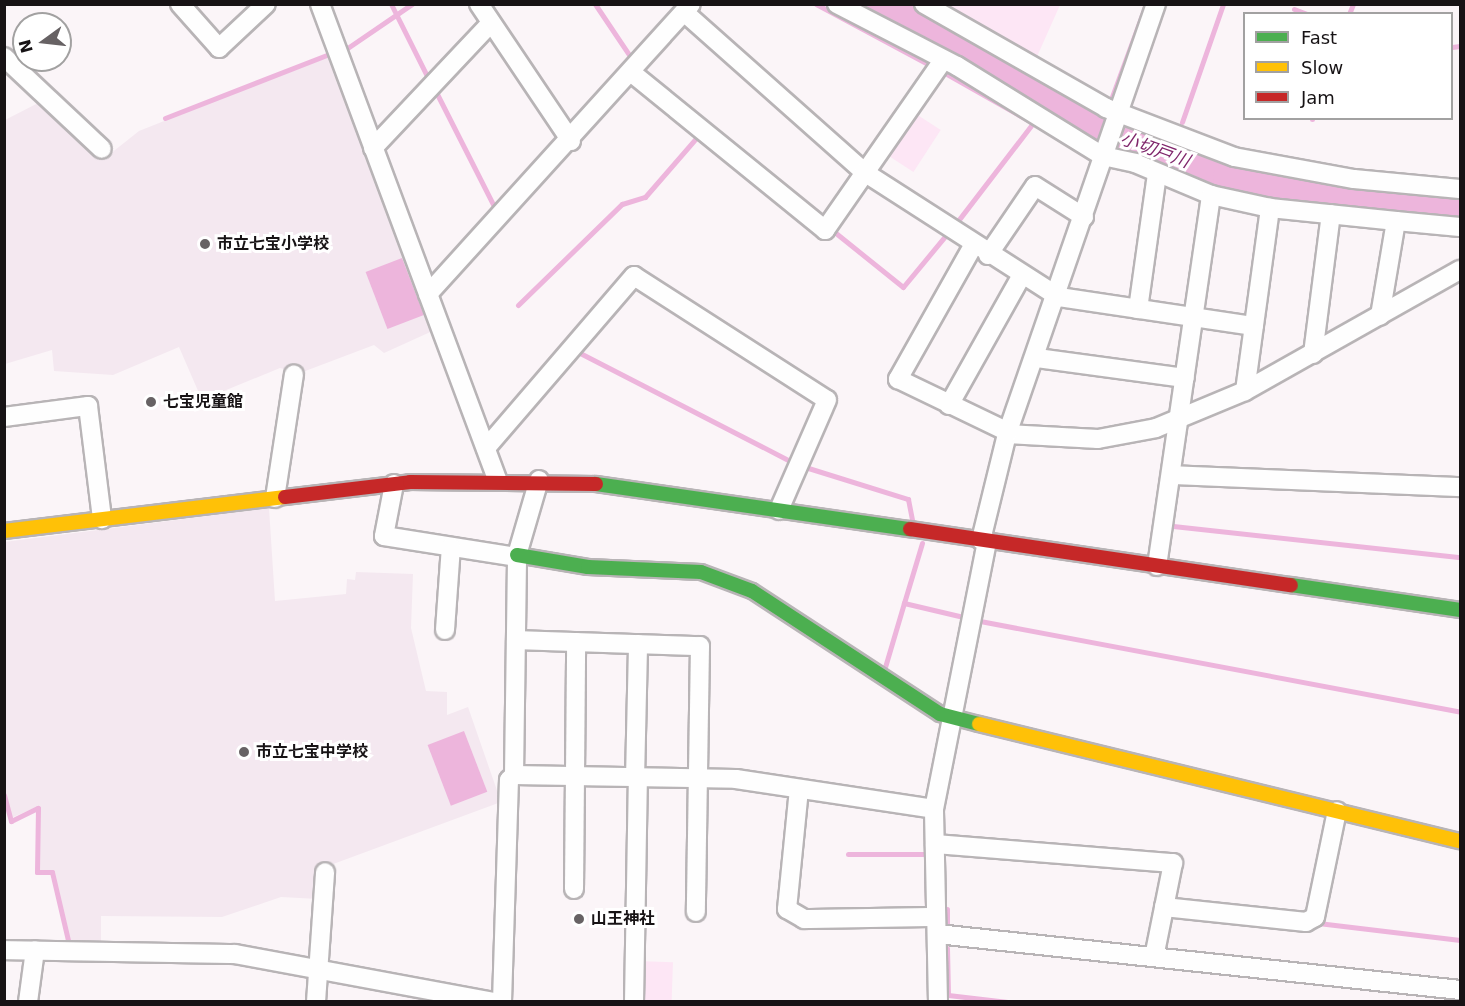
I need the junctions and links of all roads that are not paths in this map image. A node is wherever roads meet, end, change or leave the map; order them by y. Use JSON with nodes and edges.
{"nodes":[{"id":1,"x":180,"y":4,"type":"edge"},
{"id":2,"x":266,"y":4,"type":"edge"},
{"id":3,"x":320,"y":4,"type":"edge"},
{"id":4,"x":479,"y":4,"type":"edge"},
{"id":5,"x":837,"y":4,"type":"edge"},
{"id":6,"x":924,"y":4,"type":"edge"},
{"id":7,"x":1156,"y":4,"type":"edge"},
{"id":8,"x":686,"y":8,"type":"edge"},
{"id":9,"x":491,"y":23,"type":"junction"},
{"id":10,"x":4,"y":57,"type":"edge"},
{"id":11,"x":943,"y":60,"type":"junction"},
{"id":12,"x":632,"y":73,"type":"junction"},
{"id":13,"x":1117,"y":116,"type":"junction"},
{"id":14,"x":571,"y":141,"type":"junction"},
{"id":15,"x":374,"y":148,"type":"junction"},
{"id":16,"x":102,"y":149,"type":"dead end"},
{"id":17,"x":1104,"y":153,"type":"junction"},
{"id":18,"x":864,"y":172,"type":"junction"},
{"id":19,"x":1157,"y":172,"type":"junction"},
{"id":20,"x":1461,"y":189,"type":"edge"},
{"id":21,"x":1211,"y":195,"type":"junction"},
{"id":22,"x":1270,"y":208,"type":"junction"},
{"id":23,"x":1331,"y":214,"type":"junction"},
{"id":24,"x":1084,"y":217,"type":"junction"},
{"id":25,"x":1396,"y":221,"type":"junction"},
{"id":26,"x":1461,"y":227,"type":"edge"},
{"id":27,"x":980,"y":250,"type":"junction"},
{"id":28,"x":1461,"y":270,"type":"edge"},
{"id":29,"x":1022,"y":275,"type":"junction"},
{"id":30,"x":428,"y":294,"type":"junction"},
{"id":31,"x":1059,"y":297,"type":"junction"},
{"id":32,"x":1138,"y":309,"type":"junction"},
{"id":33,"x":1380,"y":316,"type":"junction"},
{"id":34,"x":1194,"y":317,"type":"junction"},
{"id":35,"x":1254,"y":326,"type":"junction"},
{"id":36,"x":1313,"y":354,"type":"junction"},
{"id":37,"x":1037,"y":358,"type":"junction"},
{"id":38,"x":294,"y":374,"type":"dead end"},
{"id":39,"x":1185,"y":378,"type":"junction"},
{"id":40,"x":1245,"y":391,"type":"junction"},
{"id":41,"x":949,"y":405,"type":"junction"},
{"id":42,"x":4,"y":417,"type":"edge"},
{"id":43,"x":1180,"y":417,"type":"junction"},
{"id":44,"x":1008,"y":433,"type":"junction"},
{"id":45,"x":486,"y":448,"type":"junction"},
{"id":46,"x":1171,"y":475,"type":"junction"},
{"id":47,"x":497,"y":479,"type":"junction"},
{"id":48,"x":539,"y":480,"type":"junction"},
{"id":49,"x":394,"y":484,"type":"junction"},
{"id":50,"x":1461,"y":487,"type":"edge"},
{"id":51,"x":275,"y":498,"type":"junction"},
{"id":52,"x":779,"y":510,"type":"junction"},
{"id":53,"x":102,"y":519,"type":"junction"},
{"id":54,"x":4,"y":531,"type":"edge"},
{"id":55,"x":984,"y":541,"type":"junction"},
{"id":56,"x":452,"y":547,"type":"junction"},
{"id":57,"x":517,"y":556,"type":"junction"},
{"id":58,"x":1157,"y":566,"type":"junction"},
{"id":59,"x":1461,"y":610,"type":"edge"},
{"id":60,"x":445,"y":630,"type":"dead end"},
{"id":61,"x":516,"y":640,"type":"junction"},
{"id":62,"x":576,"y":642,"type":"junction"},
{"id":63,"x":638,"y":644,"type":"junction"},
{"id":64,"x":952,"y":717,"type":"junction"},
{"id":65,"x":514,"y":775,"type":"junction"},
{"id":66,"x":575,"y":777,"type":"junction"},
{"id":67,"x":636,"y":779,"type":"junction"},
{"id":68,"x":697,"y":781,"type":"junction"},
{"id":69,"x":799,"y":789,"type":"junction"},
{"id":70,"x":934,"y":809,"type":"junction"},
{"id":71,"x":1337,"y":811,"type":"junction"},
{"id":72,"x":1461,"y":841,"type":"edge"},
{"id":73,"x":935,"y":844,"type":"junction"},
{"id":74,"x":325,"y":872,"type":"dead end"},
{"id":75,"x":574,"y":889,"type":"dead end"},
{"id":76,"x":1164,"y":907,"type":"junction"},
{"id":77,"x":696,"y":912,"type":"dead end"},
{"id":78,"x":936,"y":925,"type":"junction"},
{"id":79,"x":4,"y":950,"type":"edge"},
{"id":80,"x":35,"y":950,"type":"junction"},
{"id":81,"x":1154,"y":957,"type":"junction"},
{"id":82,"x":319,"y":967,"type":"junction"},
{"id":83,"x":1461,"y":990,"type":"edge"},
{"id":84,"x":28,"y":1002,"type":"edge"},
{"id":85,"x":316,"y":1002,"type":"edge"},
{"id":86,"x":494,"y":1002,"type":"edge"},
{"id":87,"x":501,"y":1002,"type":"edge"},
{"id":88,"x":634,"y":1002,"type":"edge"},
{"id":89,"x":938,"y":1002,"type":"edge"}],
"edges":[{"from":1,"to":2,"type":"street"},
{"from":3,"to":15,"type":"street"},
{"from":4,"to":9,"type":"street"},
{"from":5,"to":11,"type":"street"},
{"from":6,"to":13,"type":"street"},
{"from":7,"to":13,"type":"street"},
{"from":8,"to":12,"type":"street"},
{"from":8,"to":18,"type":"street"},
{"from":9,"to":14,"type":"street"},
{"from":9,"to":15,"type":"street"},
{"from":10,"to":16,"type":"street"},
{"from":11,"to":17,"type":"street"},
{"from":11,"to":18,"type":"street"},
{"from":12,"to":14,"type":"street"},
{"from":12,"to":18,"type":"street"},
{"from":13,"to":17,"type":"street"},
{"from":13,"to":20,"type":"street"},
{"from":14,"to":30,"type":"street"},
{"from":15,"to":30,"type":"street"},
{"from":17,"to":19,"type":"street"},
{"from":17,"to":24,"type":"street"},
{"from":18,"to":27,"type":"street"},
{"from":19,"to":21,"type":"street"},
{"from":19,"to":32,"type":"street"},
{"from":21,"to":22,"type":"street"},
{"from":21,"to":34,"type":"street"},
{"from":22,"to":23,"type":"street"},
{"from":22,"to":35,"type":"street"},
{"from":23,"to":25,"type":"street"},
{"from":23,"to":36,"type":"street"},
{"from":24,"to":27,"type":"street"},
{"from":24,"to":31,"type":"street"},
{"from":25,"to":26,"type":"street"},
{"from":25,"to":33,"type":"street"},
{"from":27,"to":29,"type":"street"},
{"from":27,"to":41,"type":"street"},
{"from":28,"to":33,"type":"street"},
{"from":29,"to":31,"type":"street"},
{"from":29,"to":41,"type":"street"},
{"from":30,"to":45,"type":"street"},
{"from":31,"to":32,"type":"street"},
{"from":31,"to":37,"type":"street"},
{"from":32,"to":34,"type":"street"},
{"from":33,"to":36,"type":"street"},
{"from":34,"to":35,"type":"street"},
{"from":34,"to":39,"type":"street"},
{"from":35,"to":40,"type":"street"},
{"from":36,"to":40,"type":"street"},
{"from":37,"to":39,"type":"street"},
{"from":37,"to":44,"type":"street"},
{"from":38,"to":51,"type":"street"},
{"from":39,"to":43,"type":"street"},
{"from":40,"to":43,"type":"street"},
{"from":41,"to":44,"type":"street"},
{"from":42,"to":53,"type":"street"},
{"from":43,"to":44,"type":"street"},
{"from":43,"to":46,"type":"street"},
{"from":44,"to":55,"type":"street"},
{"from":45,"to":47,"type":"street"},
{"from":45,"to":52,"type":"street"},
{"from":46,"to":50,"type":"street"},
{"from":46,"to":58,"type":"street"},
{"from":47,"to":48,"type":"street"},
{"from":47,"to":49,"type":"street"},
{"from":48,"to":52,"type":"street"},
{"from":48,"to":57,"type":"street"},
{"from":49,"to":51,"type":"street"},
{"from":49,"to":56,"type":"street"},
{"from":51,"to":53,"type":"street"},
{"from":52,"to":55,"type":"street"},
{"from":53,"to":54,"type":"street"},
{"from":55,"to":58,"type":"street"},
{"from":55,"to":64,"type":"street"},
{"from":56,"to":57,"type":"street"},
{"from":56,"to":60,"type":"street"},
{"from":57,"to":61,"type":"street"},
{"from":57,"to":64,"type":"street"},
{"from":58,"to":59,"type":"street"},
{"from":61,"to":62,"type":"street"},
{"from":61,"to":65,"type":"street"},
{"from":62,"to":63,"type":"street"},
{"from":62,"to":66,"type":"street"},
{"from":63,"to":67,"type":"street"},
{"from":63,"to":68,"type":"street"},
{"from":64,"to":70,"type":"street"},
{"from":64,"to":71,"type":"street"},
{"from":65,"to":66,"type":"street"},
{"from":65,"to":87,"type":"street"},
{"from":66,"to":67,"type":"street"},
{"from":66,"to":75,"type":"street"},
{"from":67,"to":68,"type":"street"},
{"from":67,"to":88,"type":"street"},
{"from":68,"to":69,"type":"street"},
{"from":68,"to":77,"type":"street"},
{"from":69,"to":70,"type":"street"},
{"from":69,"to":78,"type":"street"},
{"from":70,"to":73,"type":"street"},
{"from":71,"to":72,"type":"street"},
{"from":71,"to":76,"type":"street"},
{"from":73,"to":76,"type":"street"},
{"from":73,"to":78,"type":"street"},
{"from":74,"to":82,"type":"street"},
{"from":76,"to":81,"type":"street"},
{"from":78,"to":81,"type":"street"},
{"from":78,"to":89,"type":"street"},
{"from":79,"to":80,"type":"street"},
{"from":80,"to":82,"type":"street"},
{"from":80,"to":84,"type":"street"},
{"from":81,"to":83,"type":"street"},
{"from":82,"to":85,"type":"street"},
{"from":82,"to":86,"type":"street"}]}
